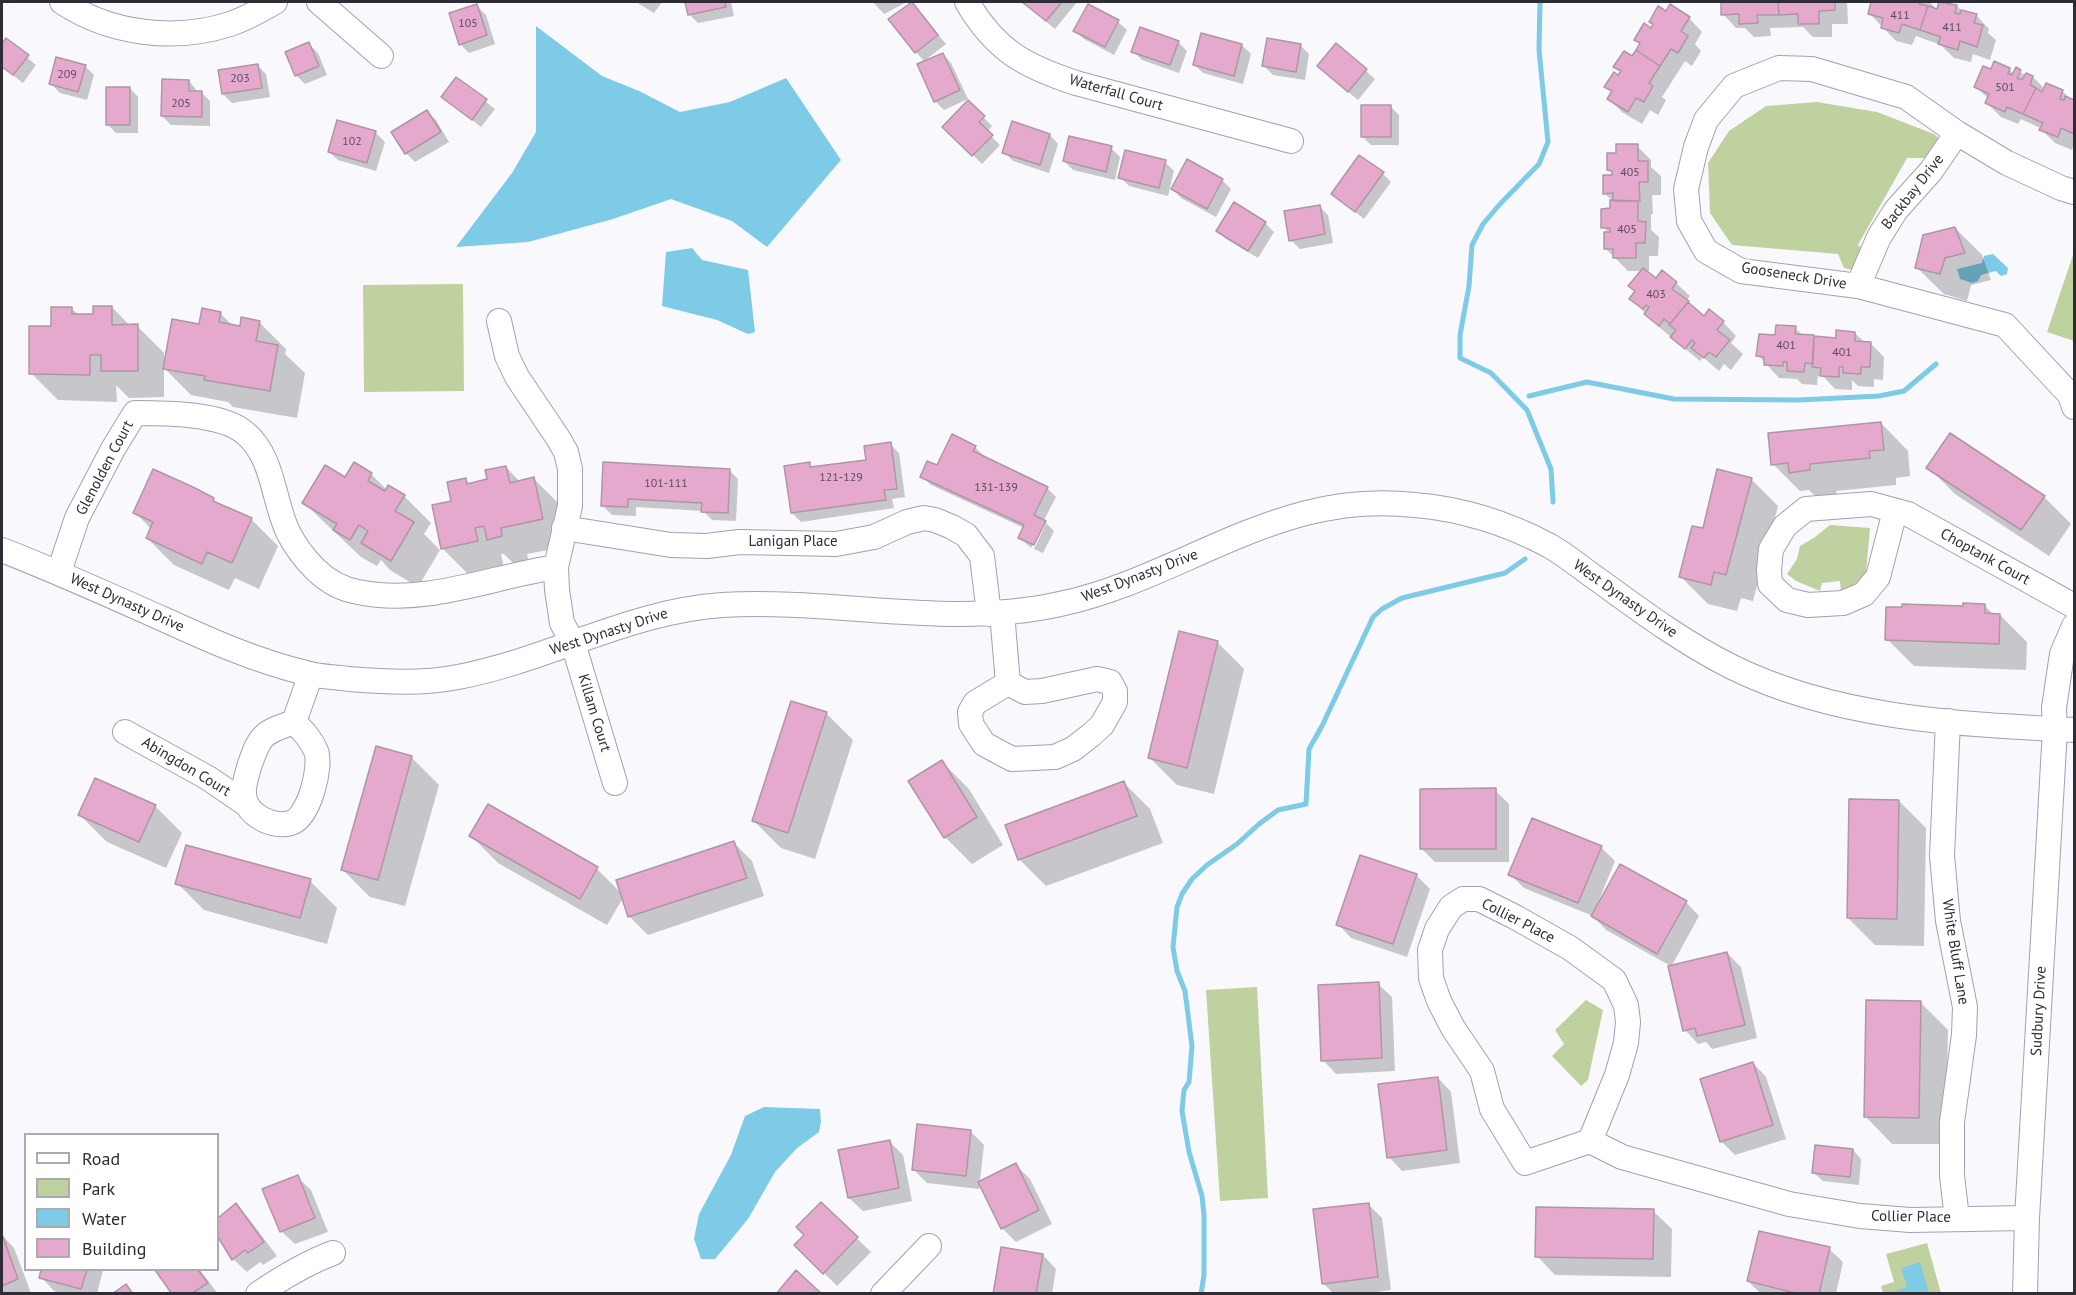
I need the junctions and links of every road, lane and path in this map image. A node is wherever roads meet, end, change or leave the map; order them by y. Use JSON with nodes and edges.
{"nodes":[{"id":1,"x":62,"y":2,"type":"edge"},
{"id":2,"x":275,"y":2,"type":"edge"},
{"id":3,"x":319,"y":2,"type":"edge"},
{"id":4,"x":967,"y":2,"type":"edge"},
{"id":5,"x":381,"y":56,"type":"dead end"},
{"id":6,"x":1957,"y":133,"type":"junction"},
{"id":7,"x":1291,"y":141,"type":"dead end"},
{"id":8,"x":2074,"y":192,"type":"edge"},
{"id":9,"x":1858,"y":286,"type":"junction"},
{"id":10,"x":499,"y":321,"type":"dead end"},
{"id":11,"x":2073,"y":399,"type":"edge"},
{"id":12,"x":1894,"y":511,"type":"junction"},
{"id":13,"x":564,"y":528,"type":"junction"},
{"id":14,"x":2,"y":550,"type":"edge"},
{"id":15,"x":556,"y":567,"type":"junction"},
{"id":16,"x":59,"y":573,"type":"junction"},
{"id":17,"x":2074,"y":606,"type":"edge"},
{"id":18,"x":995,"y":613,"type":"junction"},
{"id":19,"x":2074,"y":626,"type":"edge"},
{"id":20,"x":573,"y":643,"type":"junction"},
{"id":21,"x":311,"y":675,"type":"junction"},
{"id":22,"x":1008,"y":683,"type":"junction"},
{"id":23,"x":1947,"y":721,"type":"junction"},
{"id":24,"x":294,"y":722,"type":"junction"},
{"id":25,"x":2065,"y":729,"type":"edge"},
{"id":26,"x":125,"y":732,"type":"dead end"},
{"id":27,"x":615,"y":783,"type":"dead end"},
{"id":28,"x":246,"y":804,"type":"junction"},
{"id":29,"x":1590,"y":1141,"type":"junction"},
{"id":30,"x":1957,"y":1218,"type":"junction"},
{"id":31,"x":2027,"y":1218,"type":"junction"},
{"id":32,"x":928,"y":1246,"type":"dead end"},
{"id":33,"x":333,"y":1253,"type":"dead end"},
{"id":34,"x":258,"y":1293,"type":"edge"},
{"id":35,"x":883,"y":1293,"type":"edge"},
{"id":36,"x":2025,"y":1293,"type":"edge"}],
"edges":[{"from":1,"to":2,"type":"street"},
{"from":3,"to":5,"type":"street"},
{"from":4,"to":7,"type":"street","name":"Waterfall Court"},
{"from":6,"to":8,"type":"street","name":"Gooseneck Drive"},
{"from":6,"to":9,"type":"street","name":"Backbay Drive"},
{"from":6,"to":9,"type":"street","name":"Gooseneck Drive"},
{"from":9,"to":11,"type":"street","name":"Gooseneck Drive"},
{"from":10,"to":13,"type":"street","name":"Killam Court"},
{"from":12,"to":12,"type":"street","name":"Choptank Court"},
{"from":12,"to":17,"type":"street","name":"Choptank Court"},
{"from":13,"to":15,"type":"street","name":"Killam Court"},
{"from":13,"to":18,"type":"street","name":"Lanigan Place"},
{"from":14,"to":16,"type":"street","name":"West Dynasty Drive"},
{"from":15,"to":16,"type":"street","name":"Glenolden Court"},
{"from":15,"to":20,"type":"street","name":"Killam Court"},
{"from":16,"to":21,"type":"street","name":"West Dynasty Drive"},
{"from":18,"to":20,"type":"street","name":"West Dynasty Drive"},
{"from":18,"to":22,"type":"street","name":"Lanigan Place"},
{"from":18,"to":23,"type":"street","name":"West Dynasty Drive"},
{"from":19,"to":25,"type":"street"},
{"from":20,"to":21,"type":"street","name":"West Dynasty Drive"},
{"from":20,"to":27,"type":"street","name":"Killam Court"},
{"from":21,"to":24,"type":"street"},
{"from":22,"to":22,"type":"street"},
{"from":23,"to":25,"type":"street","name":"West Dynasty Drive"},
{"from":23,"to":30,"type":"street","name":"White Bluff Lane"},
{"from":24,"to":28,"type":"street","name":"Abingdon Court"},
{"from":24,"to":28,"type":"street","name":"Abingdon Court"},
{"from":25,"to":31,"type":"street","name":"Sudbury Drive"},
{"from":26,"to":28,"type":"street","name":"Abingdon Court"},
{"from":29,"to":29,"type":"street","name":"Collier Place"},
{"from":29,"to":30,"type":"street","name":"Collier Place"},
{"from":30,"to":31,"type":"street","name":"Collier Place"},
{"from":31,"to":36,"type":"street","name":"Sudbury Drive"},
{"from":32,"to":35,"type":"street"},
{"from":33,"to":34,"type":"street"}]}
